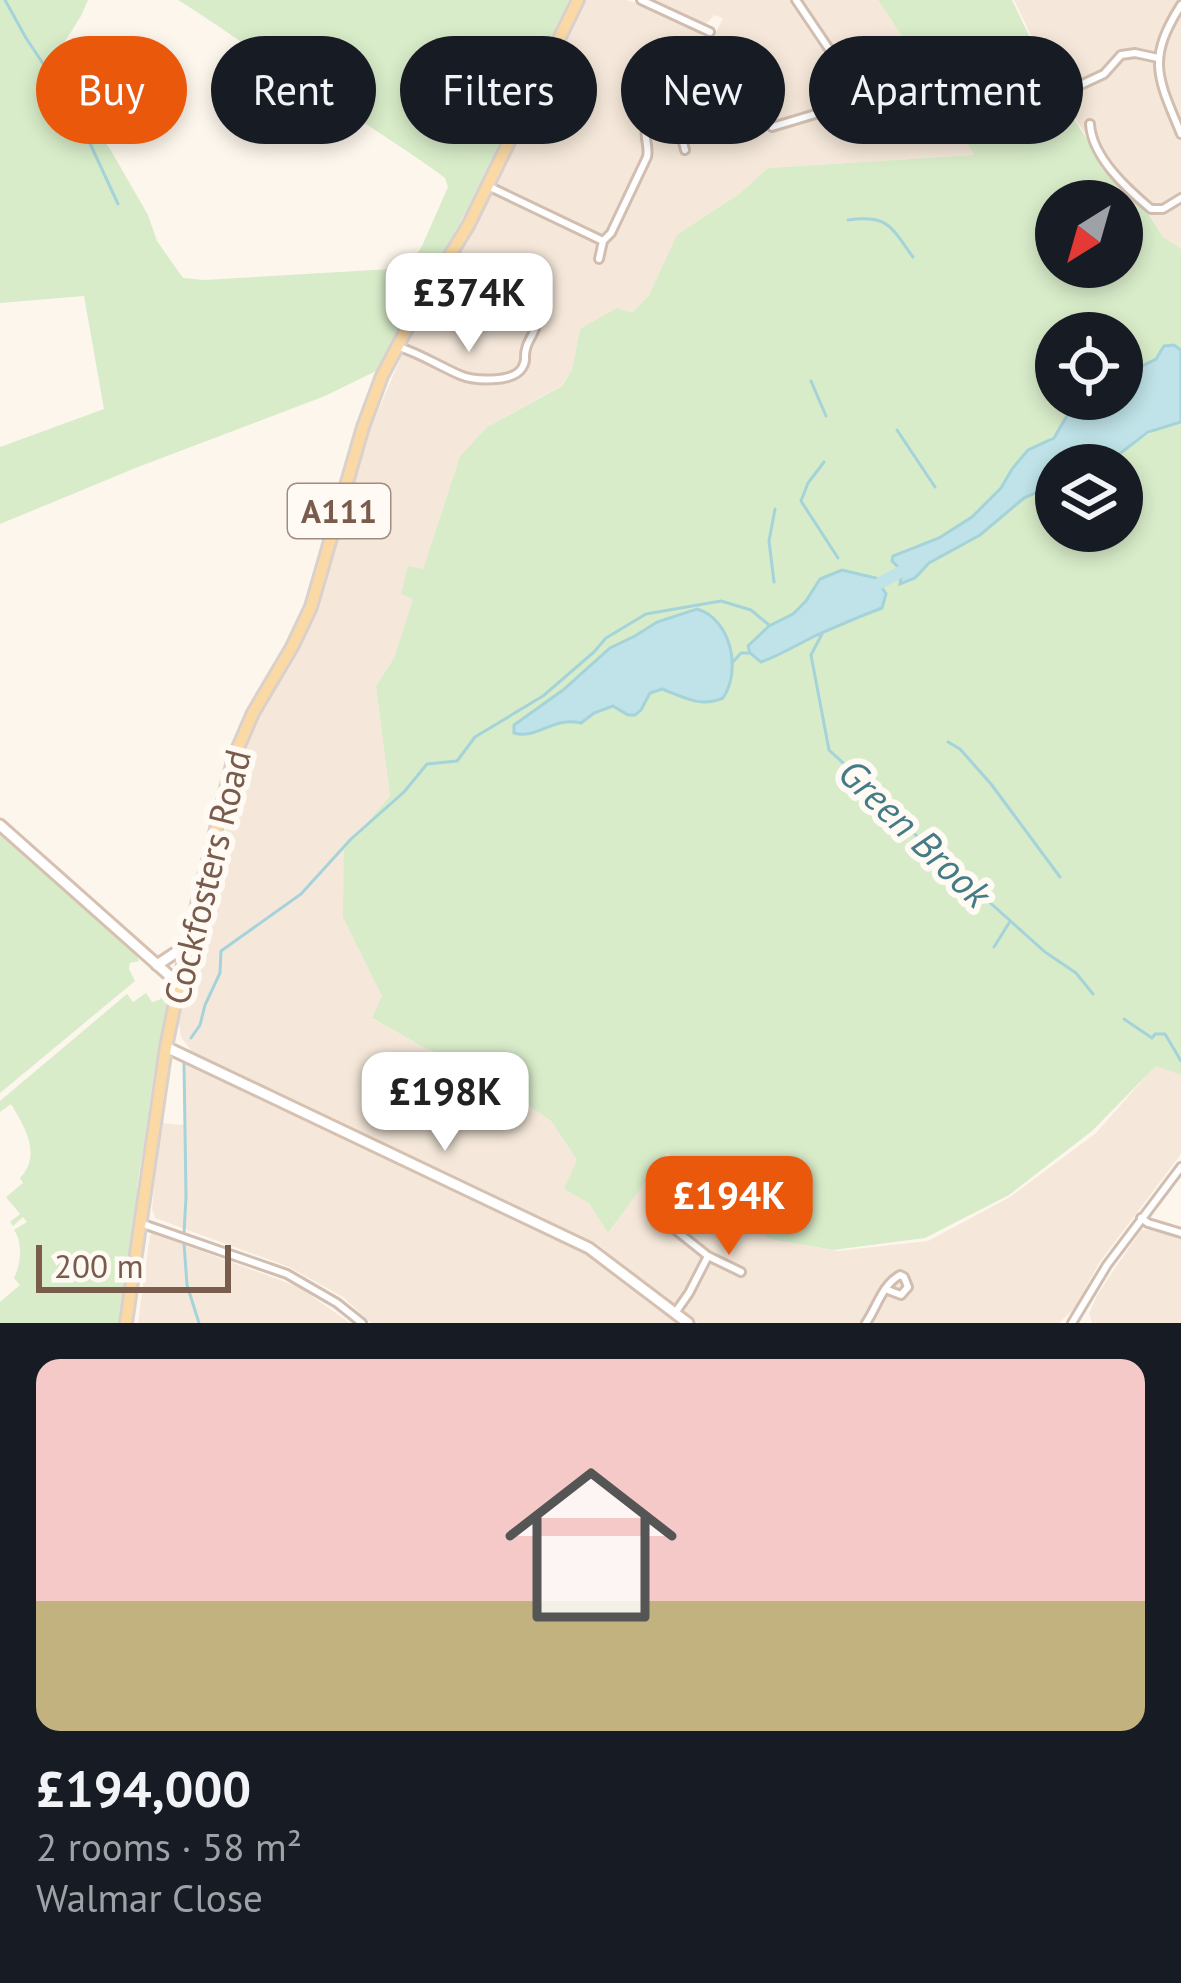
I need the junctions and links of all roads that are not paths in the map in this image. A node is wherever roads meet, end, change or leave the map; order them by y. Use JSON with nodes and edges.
{"nodes":[{"id":1,"x":578,"y":0,"type":"edge"},
{"id":2,"x":642,"y":0,"type":"edge"},
{"id":3,"x":796,"y":0,"type":"edge"},
{"id":4,"x":1181,"y":5,"type":"edge"},
{"id":5,"x":710,"y":32,"type":"dead end"},
{"id":6,"x":820,"y":36,"type":"edge"},
{"id":7,"x":1158,"y":58,"type":"junction"},
{"id":8,"x":1083,"y":84,"type":"edge"},
{"id":9,"x":1090,"y":124,"type":"dead end"},
{"id":10,"x":1181,"y":134,"type":"edge"},
{"id":11,"x":647,"y":144,"type":"edge"},
{"id":12,"x":684,"y":144,"type":"edge"},
{"id":13,"x":685,"y":150,"type":"dead end"},
{"id":14,"x":488,"y":186,"type":"junction"},
{"id":15,"x":1181,"y":198,"type":"edge"},
{"id":16,"x":603,"y":241,"type":"junction"},
{"id":17,"x":598,"y":259,"type":"dead end"},
{"id":18,"x":536,"y":324,"type":"dead end"},
{"id":19,"x":397,"y":346,"type":"junction"},
{"id":20,"x":463,"y":376,"type":"junction"},
{"id":21,"x":459,"y":386,"type":"dead end"},
{"id":22,"x":0,"y":824,"type":"edge"},
{"id":23,"x":188,"y":945,"type":"junction"},
{"id":24,"x":157,"y":965,"type":"junction"},
{"id":25,"x":180,"y":985,"type":"junction"},
{"id":26,"x":166,"y":1047,"type":"junction"},
{"id":27,"x":1181,"y":1167,"type":"edge"},
{"id":28,"x":662,"y":1216,"type":"dead end"},
{"id":29,"x":1141,"y":1218,"type":"junction"},
{"id":30,"x":141,"y":1224,"type":"junction"},
{"id":31,"x":1181,"y":1233,"type":"edge"},
{"id":32,"x":708,"y":1256,"type":"junction"},
{"id":33,"x":741,"y":1272,"type":"dead end"},
{"id":34,"x":885,"y":1289,"type":"dead end"},
{"id":35,"x":675,"y":1313,"type":"junction"},
{"id":36,"x":1080,"y":1313,"type":"junction"},
{"id":37,"x":126,"y":1323,"type":"edge"},
{"id":38,"x":362,"y":1323,"type":"edge"},
{"id":39,"x":688,"y":1323,"type":"edge"},
{"id":40,"x":866,"y":1323,"type":"edge"},
{"id":41,"x":1072,"y":1323,"type":"edge"},
{"id":42,"x":1083,"y":1323,"type":"edge"}],
"edges":[{"from":1,"to":14,"type":"main road","name":"Cockfosters Road","number":"A111"},
{"from":2,"to":5,"type":"street"},
{"from":3,"to":6,"type":"street"},
{"from":4,"to":7,"type":"street"},
{"from":7,"to":8,"type":"street"},
{"from":7,"to":10,"type":"street"},
{"from":9,"to":15,"type":"street"},
{"from":11,"to":16,"type":"street"},
{"from":12,"to":13,"type":"street"},
{"from":14,"to":16,"type":"street"},
{"from":14,"to":19,"type":"main road","name":"Cockfosters Road","number":"A111"},
{"from":16,"to":17,"type":"street"},
{"from":18,"to":20,"type":"street"},
{"from":19,"to":20,"type":"street"},
{"from":19,"to":23,"type":"main road","name":"Cockfosters Road","number":"A111"},
{"from":20,"to":21,"type":"street"},
{"from":22,"to":24,"type":"street"},
{"from":23,"to":24,"type":"street"},
{"from":23,"to":25,"type":"main road","name":"Cockfosters Road","number":"A111"},
{"from":24,"to":25,"type":"street"},
{"from":25,"to":26,"type":"main road","name":"Cockfosters Road","number":"A111"},
{"from":26,"to":30,"type":"main road","name":"Cockfosters Road","number":"A111"},
{"from":26,"to":35,"type":"street"},
{"from":27,"to":29,"type":"street"},
{"from":28,"to":32,"type":"street"},
{"from":29,"to":31,"type":"street"},
{"from":29,"to":36,"type":"street"},
{"from":30,"to":37,"type":"main road","name":"Cockfosters Road","number":"A111"},
{"from":30,"to":38,"type":"street"},
{"from":32,"to":33,"type":"street"},
{"from":32,"to":35,"type":"street"},
{"from":34,"to":40,"type":"street"},
{"from":35,"to":39,"type":"street"},
{"from":36,"to":41,"type":"street"},
{"from":36,"to":42,"type":"street"}]}
